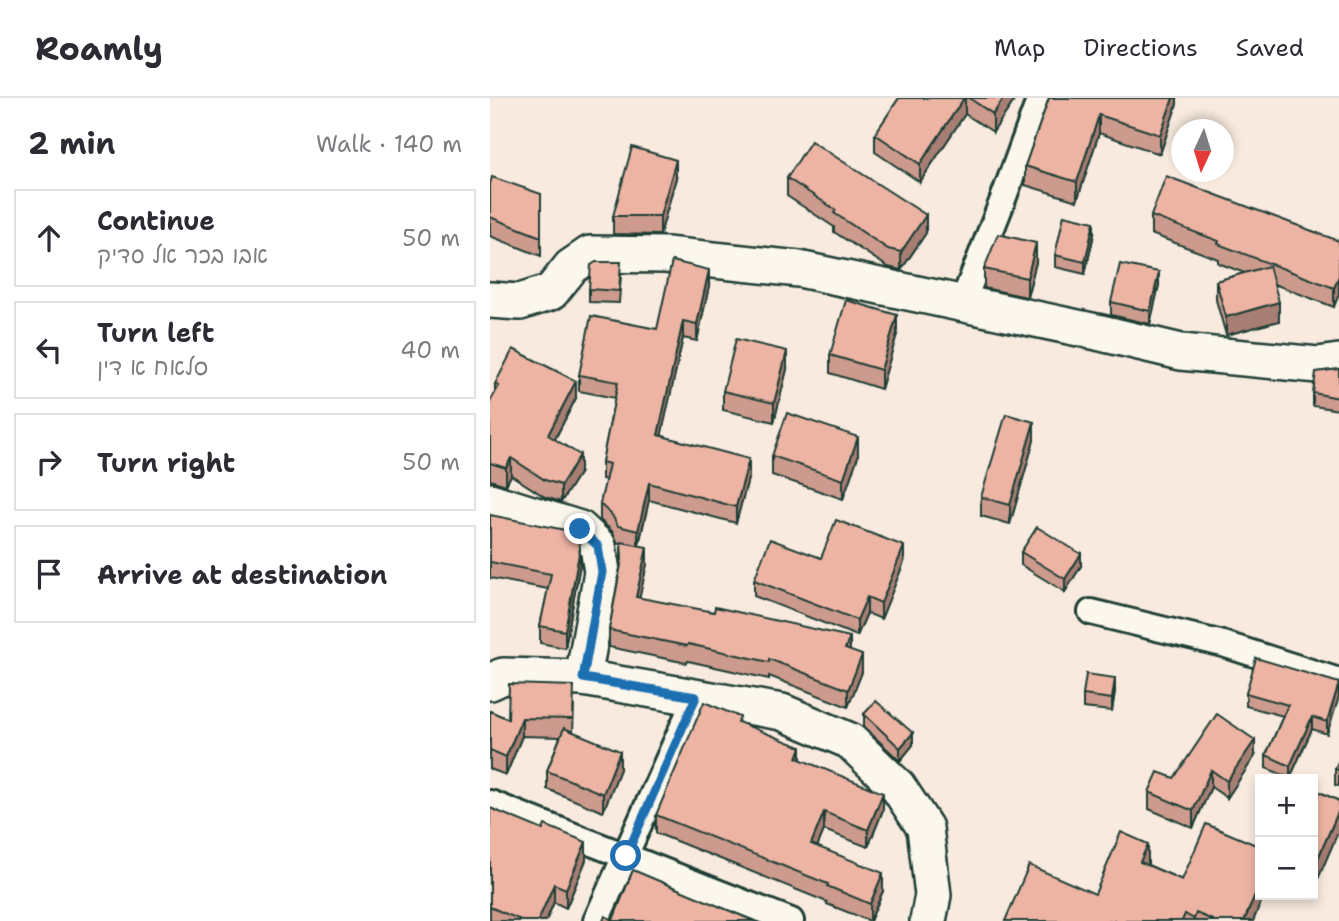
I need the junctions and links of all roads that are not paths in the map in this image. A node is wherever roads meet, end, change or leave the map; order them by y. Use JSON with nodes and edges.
{"nodes":[{"id":1,"x":1040,"y":98,"type":"edge"},
{"id":2,"x":490,"y":300,"type":"edge"},
{"id":3,"x":962,"y":303,"type":"junction"},
{"id":4,"x":1339,"y":362,"type":"edge"},
{"id":5,"x":490,"y":501,"type":"edge"},
{"id":6,"x":1091,"y":611,"type":"dead end"},
{"id":7,"x":583,"y":678,"type":"junction"},
{"id":8,"x":1339,"y":681,"type":"edge"},
{"id":9,"x":490,"y":682,"type":"edge"},
{"id":10,"x":696,"y":697,"type":"junction"},
{"id":11,"x":490,"y":803,"type":"edge"},
{"id":12,"x":626,"y":856,"type":"junction"},
{"id":13,"x":596,"y":921,"type":"edge"},
{"id":14,"x":791,"y":921,"type":"edge"},
{"id":15,"x":928,"y":921,"type":"edge"}],
"edges":[{"from":1,"to":3,"type":"street"},
{"from":2,"to":3,"type":"street"},
{"from":3,"to":4,"type":"street"},
{"from":5,"to":7,"type":"street"},
{"from":6,"to":8,"type":"street"},
{"from":7,"to":9,"type":"street"},
{"from":7,"to":10,"type":"street"},
{"from":10,"to":12,"type":"street"},
{"from":10,"to":15,"type":"street"},
{"from":11,"to":12,"type":"street"},
{"from":12,"to":13,"type":"street"},
{"from":12,"to":14,"type":"street"}]}
